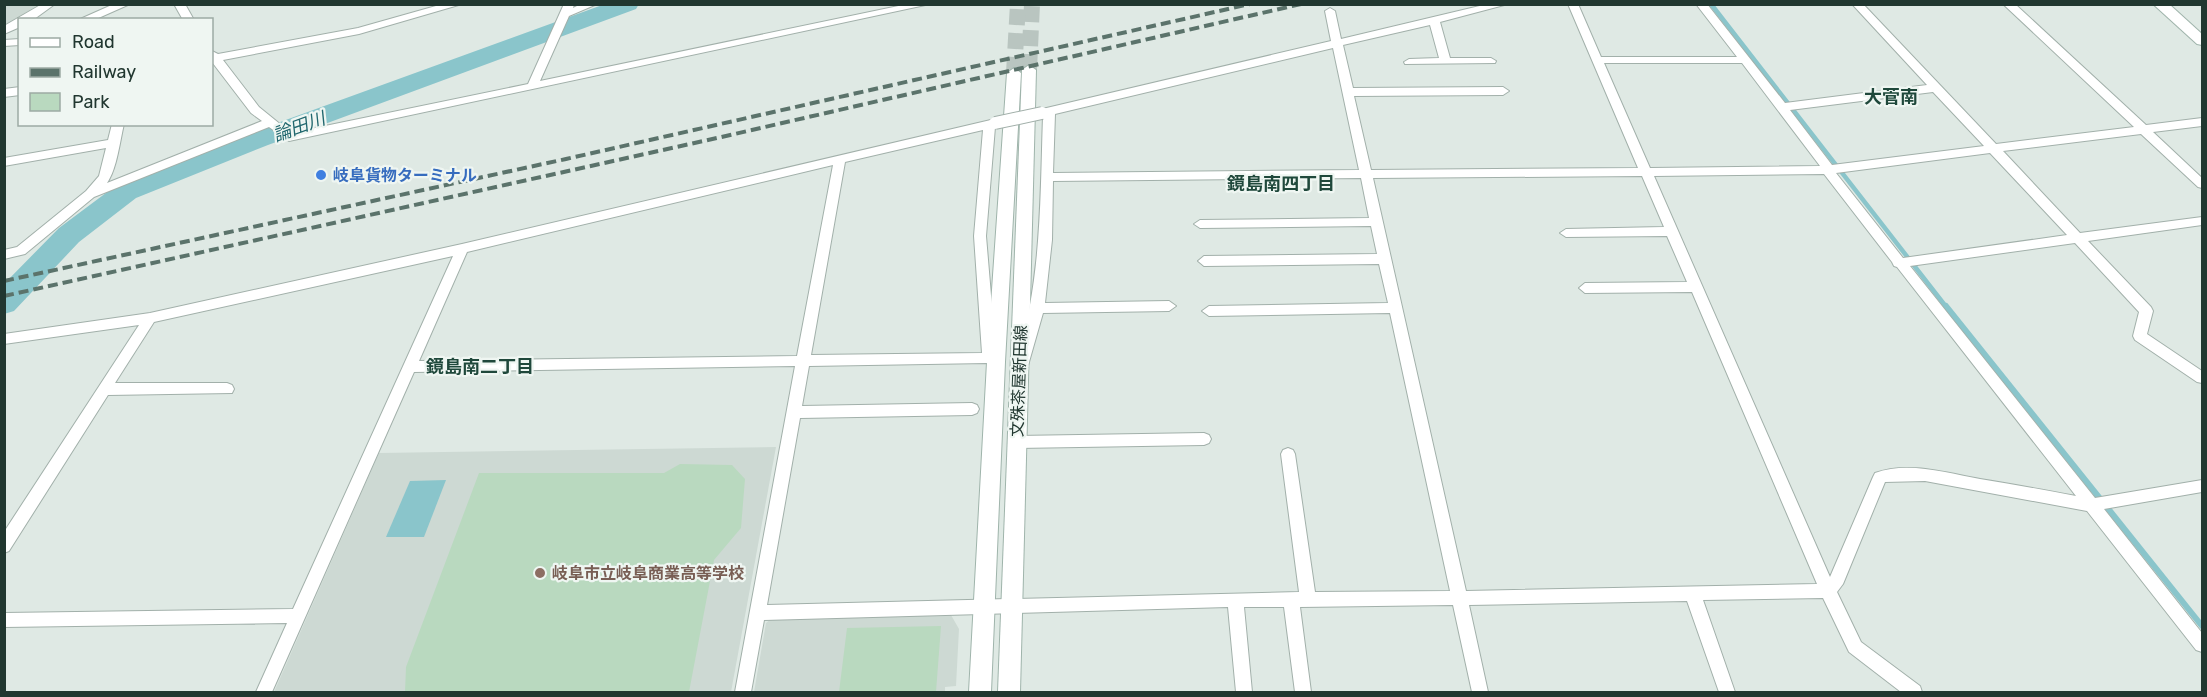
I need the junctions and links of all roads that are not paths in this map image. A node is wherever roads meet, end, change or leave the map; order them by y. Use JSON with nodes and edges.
{"nodes":[{"id":1,"x":50,"y":4,"type":"edge"},
{"id":2,"x":125,"y":4,"type":"edge"},
{"id":3,"x":179,"y":4,"type":"edge"},
{"id":4,"x":458,"y":4,"type":"edge"},
{"id":5,"x":592,"y":4,"type":"edge"},
{"id":6,"x":867,"y":4,"type":"edge"},
{"id":7,"x":925,"y":4,"type":"edge"},
{"id":8,"x":1503,"y":4,"type":"edge"},
{"id":9,"x":1573,"y":4,"type":"edge"},
{"id":10,"x":1701,"y":4,"type":"edge"},
{"id":11,"x":1857,"y":4,"type":"edge"},
{"id":12,"x":2008,"y":4,"type":"edge"},
{"id":13,"x":2160,"y":4,"type":"edge"},
{"id":14,"x":1330,"y":11,"type":"dead end"},
{"id":15,"x":565,"y":12,"type":"edge"},
{"id":16,"x":865,"y":17,"type":"junction"},
{"id":17,"x":27,"y":18,"type":"edge"},
{"id":18,"x":88,"y":18,"type":"edge"},
{"id":19,"x":188,"y":18,"type":"edge"},
{"id":20,"x":1434,"y":21,"type":"junction"},
{"id":21,"x":18,"y":23,"type":"edge"},
{"id":22,"x":4,"y":31,"type":"edge"},
{"id":23,"x":2202,"y":41,"type":"edge"},
{"id":24,"x":1337,"y":44,"type":"junction"},
{"id":25,"x":213,"y":57,"type":"edge"},
{"id":26,"x":1597,"y":60,"type":"junction"},
{"id":27,"x":1744,"y":60,"type":"junction"},
{"id":28,"x":1491,"y":61,"type":"dead end"},
{"id":29,"x":1409,"y":62,"type":"dead end"},
{"id":30,"x":1446,"y":62,"type":"junction"},
{"id":31,"x":532,"y":86,"type":"junction"},
{"id":32,"x":1936,"y":88,"type":"junction"},
{"id":33,"x":1503,"y":91,"type":"dead end"},
{"id":34,"x":1348,"y":92,"type":"junction"},
{"id":35,"x":1787,"y":106,"type":"junction"},
{"id":36,"x":1045,"y":112,"type":"junction"},
{"id":37,"x":270,"y":122,"type":"junction"},
{"id":38,"x":2202,"y":122,"type":"edge"},
{"id":39,"x":992,"y":124,"type":"junction"},
{"id":40,"x":118,"y":126,"type":"edge"},
{"id":41,"x":2142,"y":130,"type":"junction"},
{"id":42,"x":115,"y":143,"type":"junction"},
{"id":43,"x":1993,"y":148,"type":"junction"},
{"id":44,"x":840,"y":159,"type":"junction"},
{"id":45,"x":4,"y":162,"type":"edge"},
{"id":46,"x":1834,"y":170,"type":"junction"},
{"id":47,"x":1645,"y":171,"type":"junction"},
{"id":48,"x":1365,"y":173,"type":"junction"},
{"id":49,"x":1047,"y":177,"type":"junction"},
{"id":50,"x":2202,"y":184,"type":"edge"},
{"id":51,"x":90,"y":194,"type":"junction"},
{"id":52,"x":2202,"y":221,"type":"edge"},
{"id":53,"x":1376,"y":222,"type":"junction"},
{"id":54,"x":1200,"y":224,"type":"dead end"},
{"id":55,"x":1672,"y":231,"type":"junction"},
{"id":56,"x":1566,"y":233,"type":"dead end"},
{"id":57,"x":2077,"y":238,"type":"junction"},
{"id":58,"x":462,"y":249,"type":"junction"},
{"id":59,"x":4,"y":255,"type":"edge"},
{"id":60,"x":1384,"y":258,"type":"junction"},
{"id":61,"x":1204,"y":261,"type":"dead end"},
{"id":62,"x":1906,"y":262,"type":"junction"},
{"id":63,"x":1696,"y":287,"type":"junction"},
{"id":64,"x":1586,"y":288,"type":"dead end"},
{"id":65,"x":1169,"y":306,"type":"dead end"},
{"id":66,"x":1038,"y":308,"type":"junction"},
{"id":67,"x":1395,"y":308,"type":"junction"},
{"id":68,"x":1209,"y":311,"type":"dead end"},
{"id":69,"x":150,"y":318,"type":"junction"},
{"id":70,"x":4,"y":339,"type":"edge"},
{"id":71,"x":992,"y":360,"type":"junction"},
{"id":72,"x":804,"y":362,"type":"junction"},
{"id":73,"x":410,"y":367,"type":"junction"},
{"id":74,"x":1019,"y":374,"type":"junction"},
{"id":75,"x":2202,"y":378,"type":"edge"},
{"id":76,"x":105,"y":389,"type":"junction"},
{"id":77,"x":227,"y":389,"type":"dead end"},
{"id":78,"x":972,"y":409,"type":"dead end"},
{"id":79,"x":794,"y":412,"type":"junction"},
{"id":80,"x":1204,"y":439,"type":"dead end"},
{"id":81,"x":1017,"y":442,"type":"junction"},
{"id":82,"x":1288,"y":454,"type":"dead end"},
{"id":83,"x":2202,"y":486,"type":"edge"},
{"id":84,"x":2100,"y":503,"type":"junction"},
{"id":85,"x":4,"y":546,"type":"edge"},
{"id":86,"x":1827,"y":591,"type":"junction"},
{"id":87,"x":1692,"y":593,"type":"junction"},
{"id":88,"x":1459,"y":598,"type":"junction"},
{"id":89,"x":1235,"y":600,"type":"junction"},
{"id":90,"x":1291,"y":600,"type":"junction"},
{"id":91,"x":1308,"y":600,"type":"junction"},
{"id":92,"x":1011,"y":605,"type":"junction"},
{"id":93,"x":985,"y":606,"type":"junction"},
{"id":94,"x":757,"y":612,"type":"junction"},
{"id":95,"x":298,"y":616,"type":"junction"},
{"id":96,"x":4,"y":620,"type":"edge"},
{"id":97,"x":2202,"y":645,"type":"edge"},
{"id":98,"x":264,"y":693,"type":"edge"},
{"id":99,"x":743,"y":693,"type":"edge"},
{"id":100,"x":980,"y":693,"type":"edge"},
{"id":101,"x":1010,"y":693,"type":"edge"},
{"id":102,"x":1244,"y":693,"type":"edge"},
{"id":103,"x":1303,"y":693,"type":"edge"},
{"id":104,"x":1480,"y":693,"type":"edge"},
{"id":105,"x":1727,"y":693,"type":"edge"},
{"id":106,"x":1914,"y":693,"type":"edge"}],
"edges":[{"from":1,"to":17,"type":"street"},
{"from":2,"to":18,"type":"street"},
{"from":3,"to":19,"type":"street"},
{"from":4,"to":25,"type":"street"},
{"from":5,"to":15,"type":"street"},
{"from":6,"to":16,"type":"street"},
{"from":7,"to":16,"type":"street"},
{"from":8,"to":20,"type":"street"},
{"from":9,"to":26,"type":"street"},
{"from":10,"to":27,"type":"street"},
{"from":11,"to":32,"type":"street"},
{"from":12,"to":41,"type":"street"},
{"from":13,"to":23,"type":"main road"},
{"from":14,"to":24,"type":"street"},
{"from":15,"to":31,"type":"street"},
{"from":16,"to":31,"type":"street"},
{"from":20,"to":24,"type":"street"},
{"from":20,"to":30,"type":"street"},
{"from":21,"to":22,"type":"street"},
{"from":24,"to":34,"type":"street"},
{"from":24,"to":36,"type":"street"},
{"from":25,"to":37,"type":"street"},
{"from":26,"to":27,"type":"street"},
{"from":26,"to":47,"type":"street"},
{"from":27,"to":35,"type":"street"},
{"from":28,"to":30,"type":"street"},
{"from":29,"to":30,"type":"street"},
{"from":31,"to":37,"type":"street"},
{"from":32,"to":35,"type":"street"},
{"from":32,"to":43,"type":"street"},
{"from":33,"to":34,"type":"street"},
{"from":34,"to":48,"type":"street"},
{"from":35,"to":46,"type":"street"},
{"from":36,"to":39,"type":"street","bridge":true},
{"from":36,"to":49,"type":"street"},
{"from":37,"to":51,"type":"street"},
{"from":38,"to":41,"type":"street"},
{"from":39,"to":44,"type":"street"},
{"from":39,"to":71,"type":"street"},
{"from":40,"to":42,"type":"street"},
{"from":41,"to":43,"type":"street"},
{"from":41,"to":50,"type":"street"},
{"from":42,"to":45,"type":"street"},
{"from":42,"to":51,"type":"street"},
{"from":43,"to":46,"type":"street"},
{"from":43,"to":57,"type":"street"},
{"from":44,"to":58,"type":"street"},
{"from":44,"to":72,"type":"street"},
{"from":46,"to":47,"type":"street"},
{"from":46,"to":62,"type":"street"},
{"from":47,"to":48,"type":"street"},
{"from":47,"to":55,"type":"street"},
{"from":48,"to":49,"type":"street"},
{"from":48,"to":53,"type":"street"},
{"from":49,"to":66,"type":"street"},
{"from":51,"to":59,"type":"street"},
{"from":52,"to":57,"type":"street"},
{"from":53,"to":54,"type":"street"},
{"from":53,"to":60,"type":"street"},
{"from":55,"to":56,"type":"street"},
{"from":55,"to":63,"type":"street"},
{"from":57,"to":62,"type":"street"},
{"from":57,"to":75,"type":"street"},
{"from":58,"to":69,"type":"street"},
{"from":58,"to":73,"type":"street"},
{"from":60,"to":61,"type":"street"},
{"from":60,"to":67,"type":"street"},
{"from":62,"to":84,"type":"street"},
{"from":63,"to":64,"type":"street"},
{"from":63,"to":86,"type":"street"},
{"from":65,"to":66,"type":"street"},
{"from":66,"to":74,"type":"street"},
{"from":67,"to":68,"type":"street"},
{"from":67,"to":88,"type":"street"},
{"from":69,"to":70,"type":"street"},
{"from":69,"to":76,"type":"street"},
{"from":71,"to":72,"type":"street"},
{"from":71,"to":74,"type":"main road","name":"文殊茶屋新田線"},
{"from":71,"to":93,"type":"main road","name":"文殊茶屋新田線"},
{"from":72,"to":73,"type":"street"},
{"from":72,"to":79,"type":"street"},
{"from":73,"to":95,"type":"street"},
{"from":74,"to":81,"type":"main road","name":"文殊茶屋新田線"},
{"from":76,"to":77,"type":"street"},
{"from":76,"to":85,"type":"street"},
{"from":78,"to":79,"type":"street"},
{"from":79,"to":94,"type":"street"},
{"from":80,"to":81,"type":"street"},
{"from":81,"to":92,"type":"main road","name":"文殊茶屋新田線"},
{"from":82,"to":91,"type":"street"},
{"from":83,"to":84,"type":"street"},
{"from":84,"to":86,"type":"street"},
{"from":84,"to":97,"type":"street"},
{"from":86,"to":87,"type":"street"},
{"from":86,"to":106,"type":"street"},
{"from":87,"to":88,"type":"street"},
{"from":87,"to":105,"type":"street"},
{"from":88,"to":91,"type":"street"},
{"from":88,"to":104,"type":"street"},
{"from":89,"to":90,"type":"street"},
{"from":89,"to":92,"type":"street"},
{"from":89,"to":102,"type":"street"},
{"from":90,"to":91,"type":"street"},
{"from":90,"to":103,"type":"street"},
{"from":92,"to":93,"type":"street"},
{"from":92,"to":101,"type":"main road","name":"文殊茶屋新田線"},
{"from":93,"to":94,"type":"street"},
{"from":93,"to":100,"type":"main road","name":"文殊茶屋新田線"},
{"from":94,"to":99,"type":"street"},
{"from":95,"to":96,"type":"street"},
{"from":95,"to":98,"type":"street"}]}
